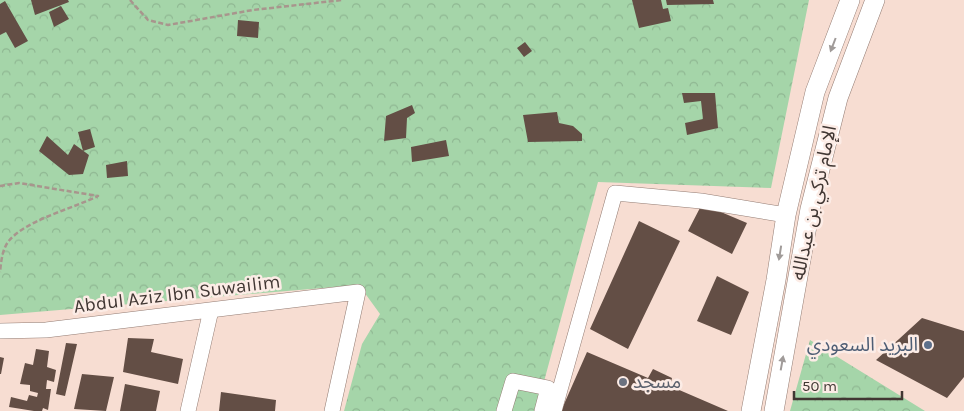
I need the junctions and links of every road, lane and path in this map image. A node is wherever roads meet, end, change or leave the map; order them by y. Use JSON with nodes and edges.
{"nodes":[{"id":1,"x":130,"y":0,"type":"edge"},
{"id":2,"x":342,"y":0,"type":"edge"},
{"id":3,"x":850,"y":0,"type":"edge"},
{"id":4,"x":875,"y":0,"type":"edge"},
{"id":5,"x":0,"y":186,"type":"edge"},
{"id":6,"x":786,"y":215,"type":"junction"},
{"id":7,"x":0,"y":272,"type":"edge"},
{"id":8,"x":211,"y":310,"type":"junction"},
{"id":9,"x":0,"y":331,"type":"edge"},
{"id":10,"x":188,"y":411,"type":"edge"},
{"id":11,"x":332,"y":411,"type":"edge"},
{"id":12,"x":504,"y":411,"type":"edge"},
{"id":13,"x":542,"y":411,"type":"edge"},
{"id":14,"x":554,"y":411,"type":"edge"},
{"id":15,"x":751,"y":411,"type":"edge"},
{"id":16,"x":774,"y":411,"type":"edge"}],
"edges":[{"from":1,"to":2,"type":"path"},
{"from":3,"to":6,"type":"street","name":"الإمام تركي بن عبدالله","one_way":true},
{"from":16,"to":4,"type":"street","name":"الإمام تركي بن عبدالله","one_way":true},
{"from":5,"to":7,"type":"path"},
{"from":6,"to":14,"type":"street"},
{"from":6,"to":15,"type":"street","name":"الإمام تركي بن عبدالله","one_way":true},
{"from":8,"to":9,"type":"street","name":"Abdul Aziz Ibn Suwailim"},
{"from":8,"to":10,"type":"street"},
{"from":8,"to":11,"type":"street","name":"Abdul Aziz Ibn Suwailim"},
{"from":12,"to":13,"type":"street"}]}
